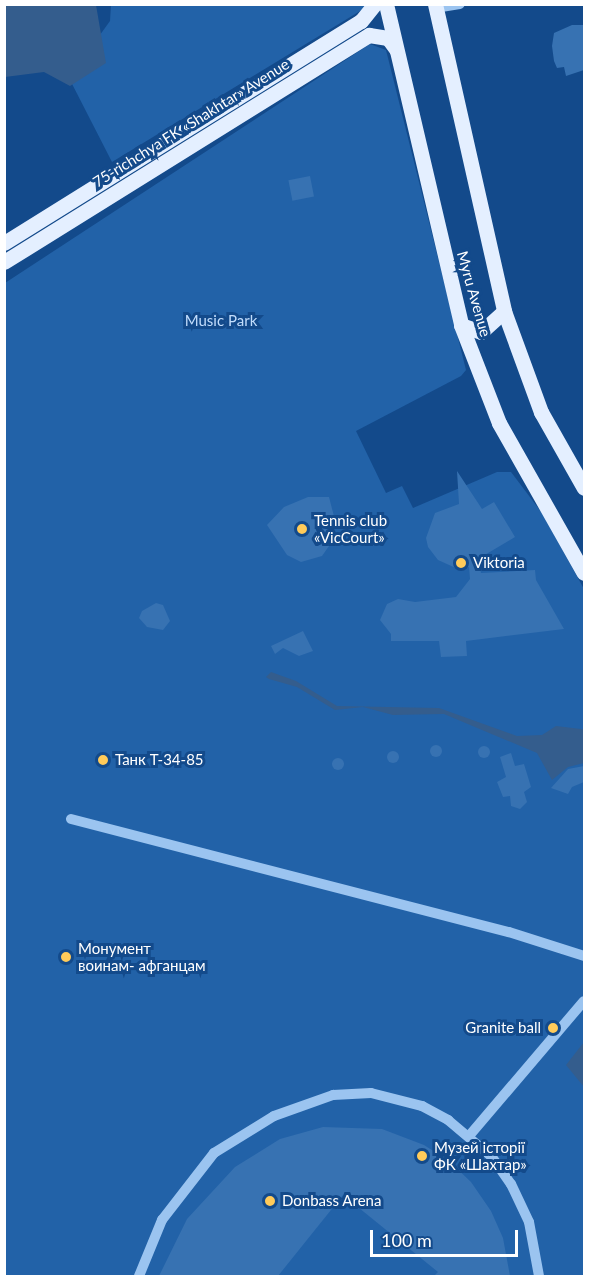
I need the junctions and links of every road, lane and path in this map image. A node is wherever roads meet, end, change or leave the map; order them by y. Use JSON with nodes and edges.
{"nodes":[{"id":1,"x":375,"y":4,"type":"edge"},
{"id":2,"x":386,"y":4,"type":"edge"},
{"id":3,"x":460,"y":4,"type":"edge"},
{"id":4,"x":435,"y":6,"type":"edge"},
{"id":5,"x":396,"y":50,"type":"junction"},
{"id":6,"x":4,"y":243,"type":"edge"},
{"id":7,"x":4,"y":262,"type":"edge"},
{"id":8,"x":504,"y":311,"type":"junction"},
{"id":9,"x":461,"y":326,"type":"junction"},
{"id":10,"x":585,"y":488,"type":"edge"},
{"id":11,"x":585,"y":573,"type":"edge"},
{"id":12,"x":71,"y":819,"type":"dead end"},
{"id":13,"x":585,"y":956,"type":"edge"},
{"id":14,"x":585,"y":1000,"type":"edge"},
{"id":15,"x":469,"y":1136,"type":"junction"},
{"id":16,"x":139,"y":1276,"type":"edge"},
{"id":17,"x":540,"y":1276,"type":"edge"}],
"edges":[{"from":1,"to":6,"type":"main road","name":"75-richchya FK «Shakhtar» Avenue"},
{"from":2,"to":5,"type":"main road","name":"Myru Avenue"},
{"from":3,"to":4,"type":"street"},
{"from":4,"to":8,"type":"main road","name":"Myru Avenue"},
{"from":5,"to":7,"type":"main road","name":"75-richchya FK «Shakhtar» Avenue"},
{"from":5,"to":9,"type":"main road","name":"Myru Avenue"},
{"from":8,"to":9,"type":"main road"},
{"from":8,"to":10,"type":"main road","name":"Myru Avenue"},
{"from":9,"to":11,"type":"main road","name":"Myru Avenue"},
{"from":12,"to":13,"type":"street"},
{"from":14,"to":15,"type":"street"},
{"from":15,"to":16,"type":"street"},
{"from":15,"to":17,"type":"street"}]}
